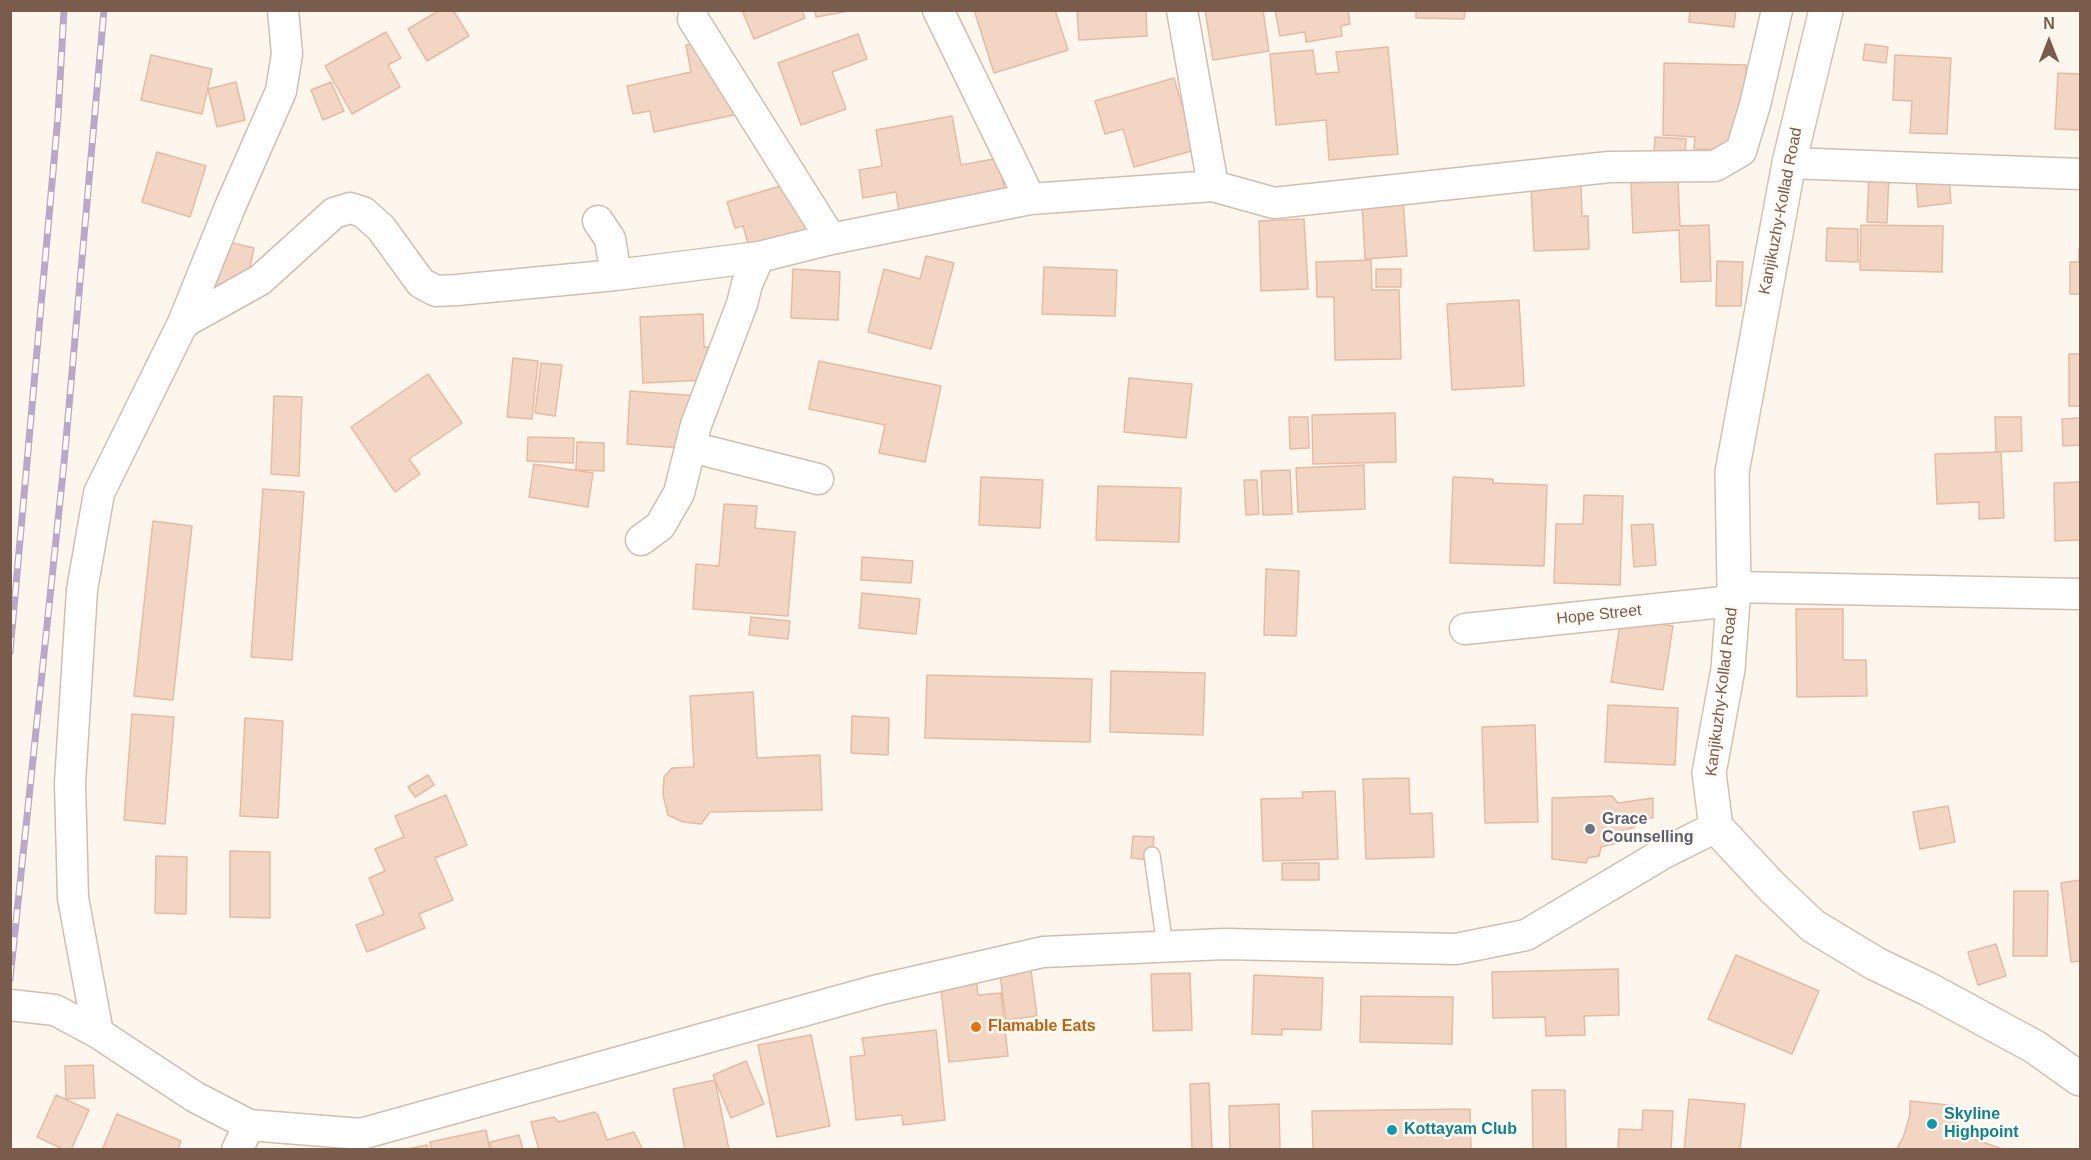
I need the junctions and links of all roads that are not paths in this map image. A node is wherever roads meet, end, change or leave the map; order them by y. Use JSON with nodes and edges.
{"nodes":[{"id":1,"x":283,"y":10,"type":"edge"},
{"id":2,"x":938,"y":10,"type":"edge"},
{"id":3,"x":1182,"y":10,"type":"edge"},
{"id":4,"x":1777,"y":10,"type":"edge"},
{"id":5,"x":1826,"y":10,"type":"edge"},
{"id":6,"x":693,"y":19,"type":"dead end"},
{"id":7,"x":1789,"y":163,"type":"junction"},
{"id":8,"x":2080,"y":174,"type":"edge"},
{"id":9,"x":1213,"y":186,"type":"junction"},
{"id":10,"x":1029,"y":199,"type":"junction"},
{"id":11,"x":598,"y":221,"type":"dead end"},
{"id":12,"x":831,"y":239,"type":"junction"},
{"id":13,"x":759,"y":257,"type":"junction"},
{"id":14,"x":616,"y":275,"type":"junction"},
{"id":15,"x":183,"y":323,"type":"junction"},
{"id":16,"x":691,"y":447,"type":"junction"},
{"id":17,"x":818,"y":479,"type":"dead end"},
{"id":18,"x":641,"y":540,"type":"dead end"},
{"id":19,"x":1734,"y":594,"type":"junction"},
{"id":20,"x":2080,"y":594,"type":"edge"},
{"id":21,"x":1465,"y":629,"type":"dead end"},
{"id":22,"x":1716,"y":827,"type":"junction"},
{"id":23,"x":1152,"y":855,"type":"dead end"},
{"id":24,"x":1165,"y":946,"type":"junction"},
{"id":25,"x":10,"y":1005,"type":"edge"},
{"id":26,"x":98,"y":1033,"type":"junction"},
{"id":27,"x":2080,"y":1079,"type":"edge"},
{"id":28,"x":243,"y":1137,"type":"edge"}],
"edges":[{"from":1,"to":15,"type":"street"},
{"from":2,"to":10,"type":"street"},
{"from":3,"to":9,"type":"street"},
{"from":4,"to":9,"type":"street"},
{"from":5,"to":7,"type":"main road","name":"Kanjikuzhy-Kollad Road"},
{"from":6,"to":12,"type":"street"},
{"from":7,"to":8,"type":"street"},
{"from":7,"to":19,"type":"main road","name":"Kanjikuzhy-Kollad Road"},
{"from":9,"to":10,"type":"street"},
{"from":10,"to":12,"type":"street"},
{"from":11,"to":14,"type":"street"},
{"from":12,"to":13,"type":"street"},
{"from":13,"to":14,"type":"street"},
{"from":13,"to":16,"type":"street"},
{"from":14,"to":15,"type":"street"},
{"from":15,"to":26,"type":"street"},
{"from":16,"to":17,"type":"street"},
{"from":16,"to":18,"type":"street"},
{"from":19,"to":20,"type":"street","name":"Hope Street"},
{"from":19,"to":21,"type":"street","name":"Hope Street"},
{"from":19,"to":22,"type":"main road","name":"Kanjikuzhy-Kollad Road"},
{"from":22,"to":24,"type":"street"},
{"from":22,"to":27,"type":"main road"},
{"from":23,"to":24,"type":"lane"},
{"from":24,"to":28,"type":"street"},
{"from":25,"to":26,"type":"street"},
{"from":26,"to":28,"type":"street"}]}
